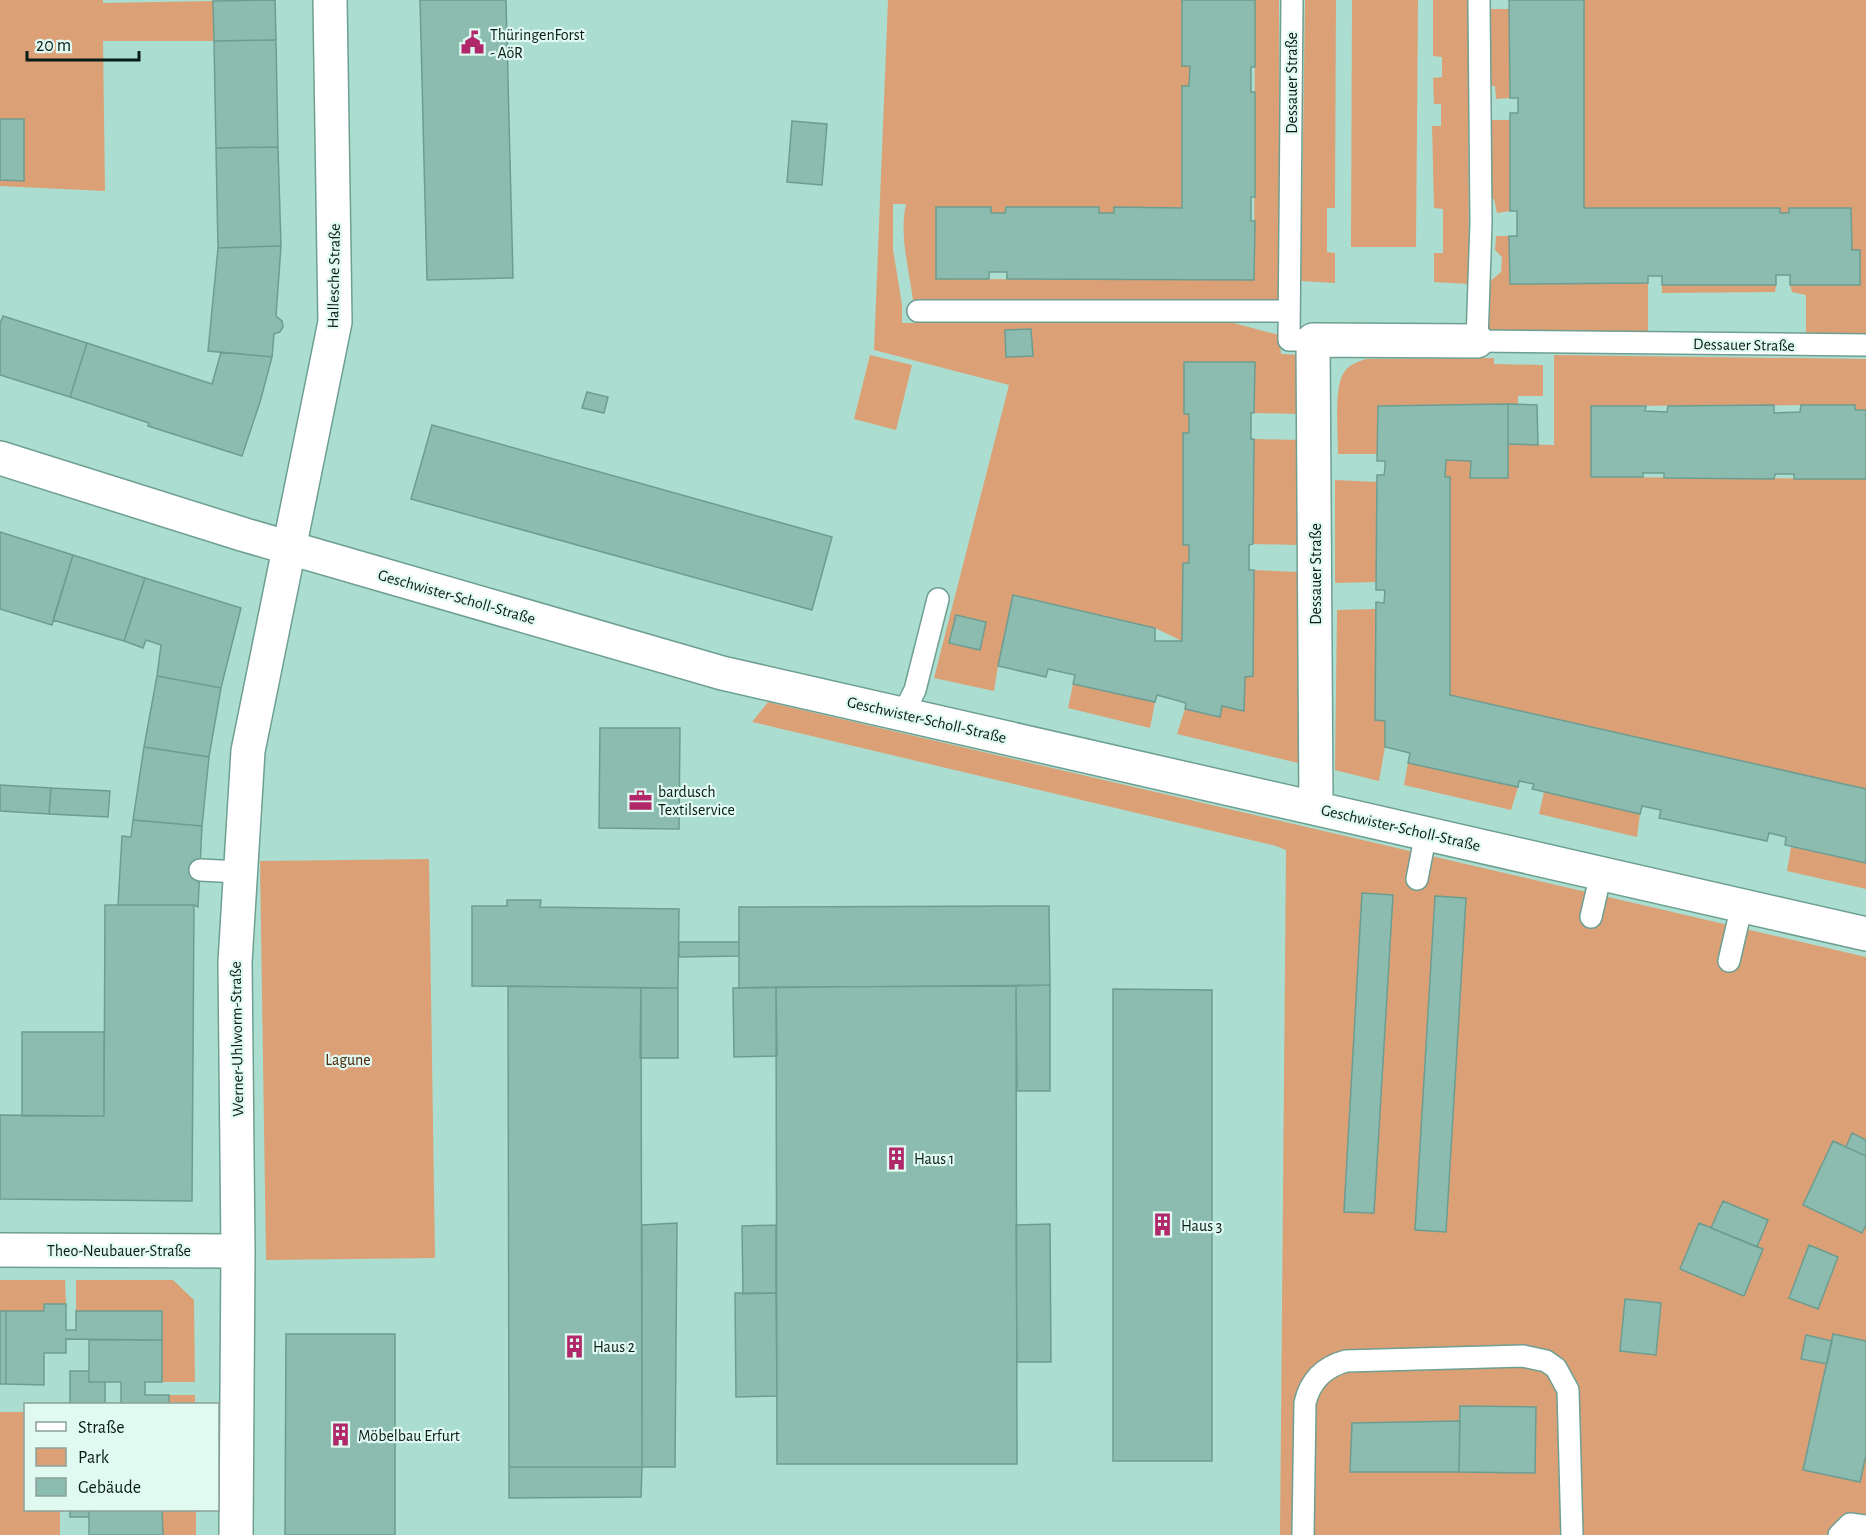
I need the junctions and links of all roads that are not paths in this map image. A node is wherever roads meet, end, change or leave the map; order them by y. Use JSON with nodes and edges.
{"nodes":[{"id":1,"x":330,"y":0,"type":"edge"},
{"id":2,"x":1292,"y":0,"type":"edge"},
{"id":3,"x":1479,"y":0,"type":"edge"},
{"id":4,"x":918,"y":311,"type":"dead end"},
{"id":5,"x":1289,"y":311,"type":"junction"},
{"id":6,"x":1313,"y":340,"type":"junction"},
{"id":7,"x":1477,"y":341,"type":"junction"},
{"id":8,"x":1866,"y":345,"type":"edge"},
{"id":9,"x":0,"y":458,"type":"edge"},
{"id":10,"x":290,"y":548,"type":"junction"},
{"id":11,"x":938,"y":599,"type":"dead end"},
{"id":12,"x":903,"y":714,"type":"junction"},
{"id":13,"x":1316,"y":807,"type":"junction"},
{"id":14,"x":1426,"y":833,"type":"junction"},
{"id":15,"x":200,"y":870,"type":"dead end"},
{"id":16,"x":240,"y":872,"type":"junction"},
{"id":17,"x":1601,"y":873,"type":"junction"},
{"id":18,"x":1417,"y":879,"type":"dead end"},
{"id":19,"x":1742,"y":905,"type":"junction"},
{"id":20,"x":1591,"y":917,"type":"dead end"},
{"id":21,"x":1866,"y":934,"type":"edge"},
{"id":22,"x":1729,"y":961,"type":"dead end"},
{"id":23,"x":0,"y":1250,"type":"edge"},
{"id":24,"x":238,"y":1251,"type":"junction"},
{"id":25,"x":1866,"y":1526,"type":"edge"},
{"id":26,"x":236,"y":1535,"type":"edge"},
{"id":27,"x":1303,"y":1535,"type":"edge"},
{"id":28,"x":1572,"y":1535,"type":"edge"},
{"id":29,"x":1839,"y":1535,"type":"edge"}],
"edges":[{"from":1,"to":10,"type":"street","name":"Hallesche Straße"},
{"from":2,"to":5,"type":"lane","name":"Dessauer Straße"},
{"from":3,"to":7,"type":"lane"},
{"from":4,"to":5,"type":"lane"},
{"from":5,"to":6,"type":"lane","name":"Dessauer Straße"},
{"from":6,"to":7,"type":"street","name":"Dessauer Straße"},
{"from":6,"to":13,"type":"street","name":"Dessauer Straße"},
{"from":7,"to":8,"type":"lane","name":"Dessauer Straße"},
{"from":9,"to":10,"type":"street","name":"Geschwister-Scholl-Straße"},
{"from":10,"to":12,"type":"street","name":"Geschwister-Scholl-Straße"},
{"from":10,"to":16,"type":"street","name":"Werner-Uhlworm-Straße"},
{"from":11,"to":12,"type":"lane"},
{"from":12,"to":13,"type":"street","name":"Geschwister-Scholl-Straße"},
{"from":13,"to":14,"type":"street","name":"Geschwister-Scholl-Straße"},
{"from":14,"to":17,"type":"street","name":"Geschwister-Scholl-Straße"},
{"from":14,"to":18,"type":"lane"},
{"from":15,"to":16,"type":"lane"},
{"from":16,"to":24,"type":"street","name":"Werner-Uhlworm-Straße"},
{"from":17,"to":19,"type":"street","name":"Geschwister-Scholl-Straße"},
{"from":17,"to":20,"type":"lane"},
{"from":19,"to":21,"type":"street","name":"Geschwister-Scholl-Straße"},
{"from":19,"to":22,"type":"lane"},
{"from":23,"to":24,"type":"street","name":"Theo-Neubauer-Straße"},
{"from":24,"to":26,"type":"street","name":"Werner-Uhlworm-Straße"},
{"from":25,"to":29,"type":"lane"},
{"from":27,"to":28,"type":"lane"}]}
